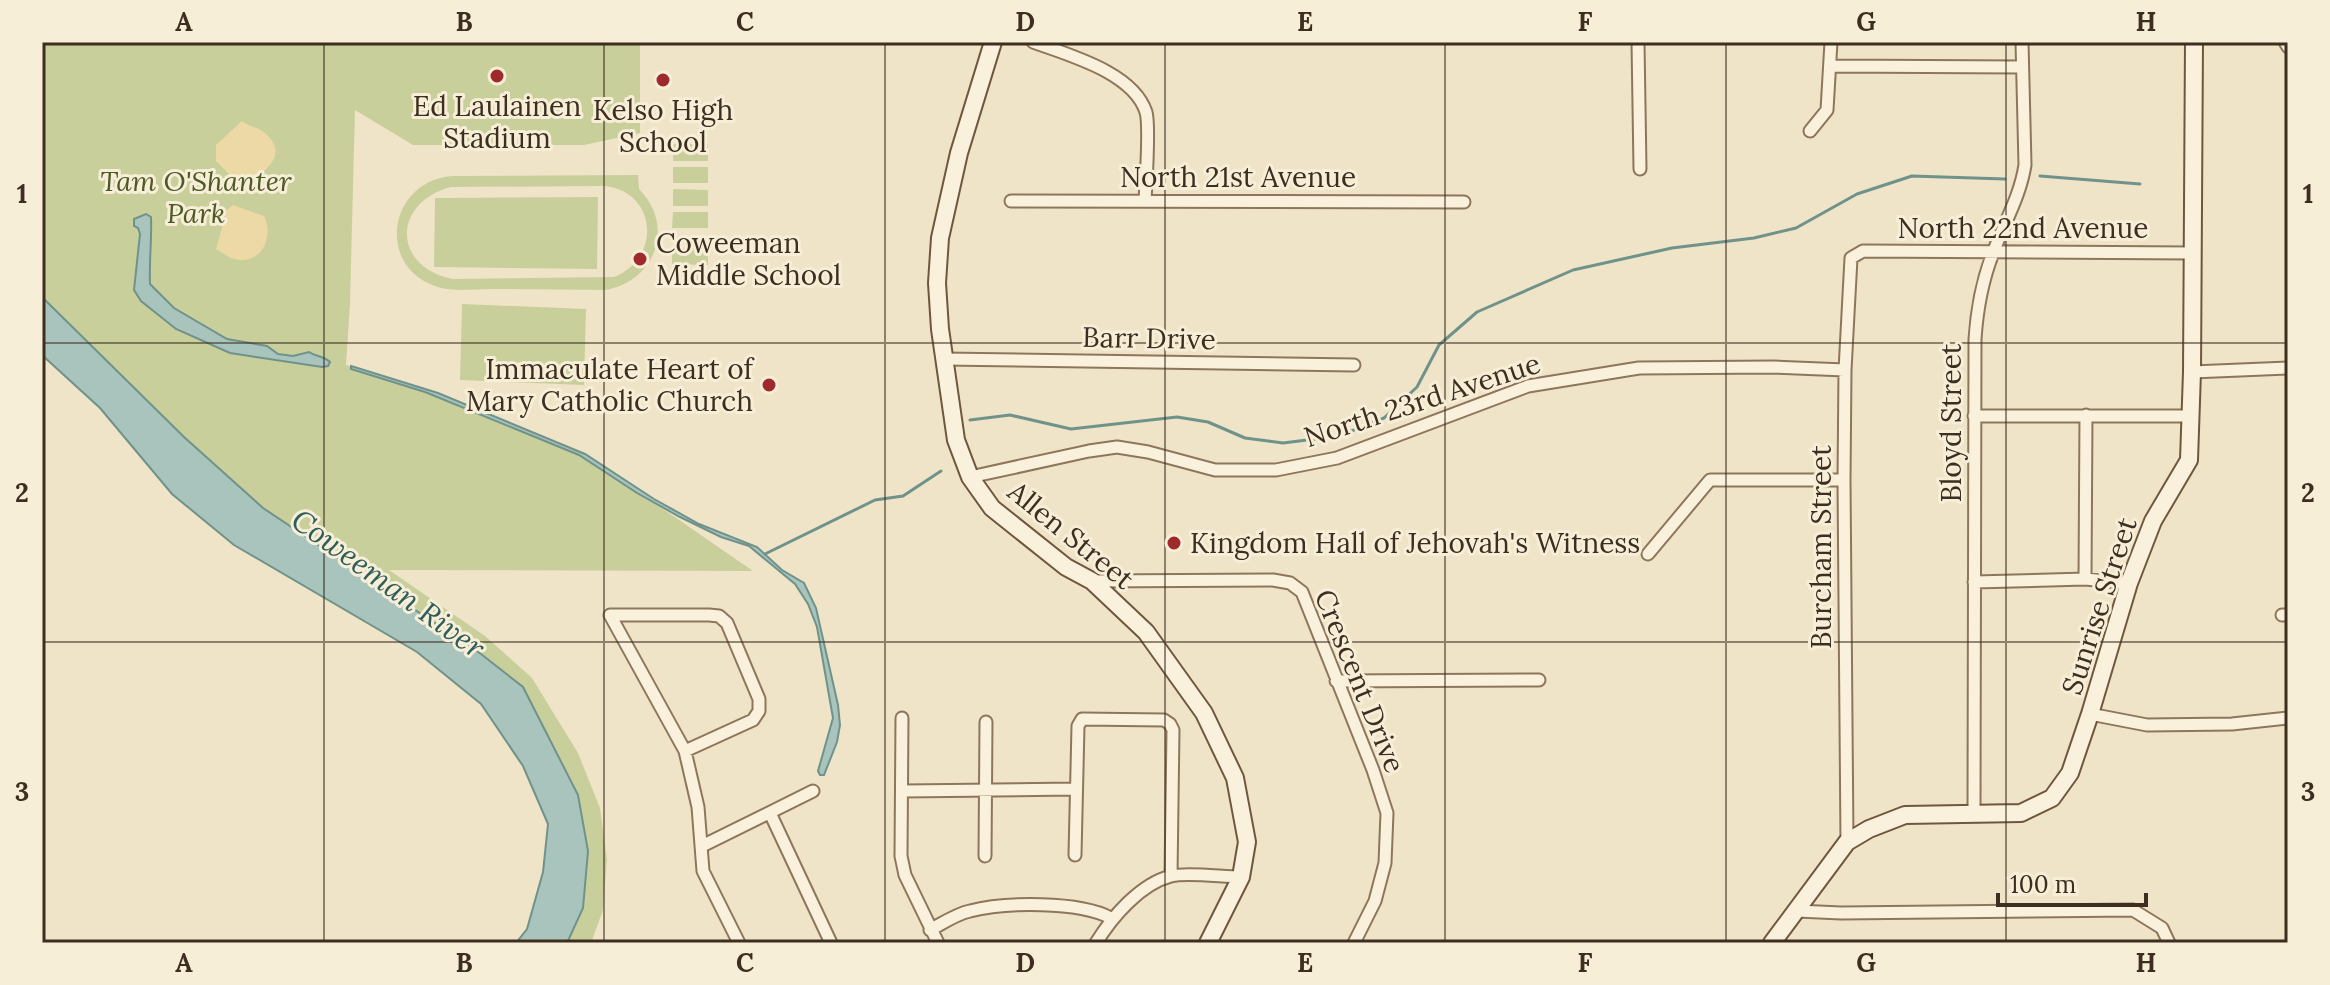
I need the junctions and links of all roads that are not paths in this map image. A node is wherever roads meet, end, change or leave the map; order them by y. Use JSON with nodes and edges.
{"nodes":[{"id":1,"x":993,"y":42,"type":"edge"},
{"id":2,"x":1033,"y":42,"type":"edge"},
{"id":3,"x":1638,"y":42,"type":"edge"},
{"id":4,"x":1831,"y":42,"type":"edge"},
{"id":5,"x":2022,"y":42,"type":"edge"},
{"id":6,"x":2194,"y":42,"type":"edge"},
{"id":7,"x":1831,"y":66,"type":"junction"},
{"id":8,"x":2021,"y":67,"type":"junction"},
{"id":9,"x":1810,"y":131,"type":"dead end"},
{"id":10,"x":1640,"y":169,"type":"dead end"},
{"id":11,"x":1145,"y":200,"type":"junction"},
{"id":12,"x":1011,"y":201,"type":"dead end"},
{"id":13,"x":1464,"y":202,"type":"dead end"},
{"id":14,"x":1993,"y":253,"type":"junction"},
{"id":15,"x":2192,"y":253,"type":"junction"},
{"id":16,"x":1855,"y":254,"type":"joint"},
{"id":17,"x":943,"y":359,"type":"junction"},
{"id":18,"x":1354,"y":365,"type":"dead end"},
{"id":19,"x":2288,"y":368,"type":"edge"},
{"id":20,"x":1845,"y":370,"type":"junction"},
{"id":21,"x":2192,"y":372,"type":"junction"},
{"id":22,"x":2086,"y":415,"type":"junction"},
{"id":23,"x":1974,"y":416,"type":"junction"},
{"id":24,"x":2192,"y":416,"type":"junction"},
{"id":25,"x":970,"y":477,"type":"junction"},
{"id":26,"x":1844,"y":480,"type":"junction"},
{"id":27,"x":1648,"y":554,"type":"dead end"},
{"id":28,"x":2085,"y":579,"type":"junction"},
{"id":29,"x":1092,"y":581,"type":"junction"},
{"id":30,"x":1974,"y":582,"type":"junction"},
{"id":31,"x":2129,"y":583,"type":"junction"},
{"id":32,"x":1539,"y":680,"type":"dead end"},
{"id":33,"x":1336,"y":681,"type":"junction"},
{"id":34,"x":2090,"y":714,"type":"junction"},
{"id":35,"x":902,"y":718,"type":"dead end"},
{"id":36,"x":2288,"y":718,"type":"edge"},
{"id":37,"x":986,"y":722,"type":"dead end"},
{"id":38,"x":685,"y":751,"type":"junction"},
{"id":39,"x":985,"y":789,"type":"junction"},
{"id":40,"x":1075,"y":789,"type":"junction"},
{"id":41,"x":813,"y":791,"type":"dead end"},
{"id":42,"x":903,"y":791,"type":"junction"},
{"id":43,"x":1974,"y":812,"type":"junction"},
{"id":44,"x":770,"y":813,"type":"junction"},
{"id":45,"x":1847,"y":842,"type":"junction"},
{"id":46,"x":702,"y":846,"type":"junction"},
{"id":47,"x":1075,"y":855,"type":"dead end"},
{"id":48,"x":985,"y":856,"type":"dead end"},
{"id":49,"x":1171,"y":876,"type":"junction"},
{"id":50,"x":1241,"y":877,"type":"junction"},
{"id":51,"x":1797,"y":911,"type":"junction"},
{"id":52,"x":1111,"y":918,"type":"junction"},
{"id":53,"x":930,"y":930,"type":"junction"},
{"id":54,"x":1777,"y":941,"type":"edge"},
{"id":55,"x":739,"y":943,"type":"edge"},
{"id":56,"x":831,"y":943,"type":"edge"},
{"id":57,"x":938,"y":943,"type":"edge"},
{"id":58,"x":1096,"y":943,"type":"edge"},
{"id":59,"x":1208,"y":943,"type":"edge"},
{"id":60,"x":1354,"y":943,"type":"edge"},
{"id":61,"x":2169,"y":943,"type":"edge"}],
"edges":[{"from":1,"to":17,"type":"street","name":"Allen Street"},
{"from":2,"to":11,"type":"street"},
{"from":3,"to":10,"type":"street"},
{"from":4,"to":7,"type":"street"},
{"from":5,"to":8,"type":"street","name":"Bloyd Street"},
{"from":6,"to":15,"type":"street","name":"Sunrise Street"},
{"from":7,"to":8,"type":"street"},
{"from":7,"to":9,"type":"street"},
{"from":8,"to":14,"type":"street","name":"Bloyd Street"},
{"from":11,"to":12,"type":"street","name":"North 21st Avenue"},
{"from":11,"to":13,"type":"street","name":"North 21st Avenue"},
{"from":14,"to":15,"type":"street","name":"North 22nd Avenue"},
{"from":14,"to":16,"type":"street","name":"North 22nd Avenue"},
{"from":14,"to":23,"type":"street","name":"Bloyd Street"},
{"from":15,"to":21,"type":"street","name":"Sunrise Street"},
{"from":16,"to":20,"type":"street","name":"Burcham Street"},
{"from":17,"to":18,"type":"street","name":"Barr Drive"},
{"from":17,"to":25,"type":"street","name":"Allen Street"},
{"from":19,"to":21,"type":"street"},
{"from":20,"to":25,"type":"street","name":"North 23rd Avenue"},
{"from":20,"to":26,"type":"street","name":"Burcham Street"},
{"from":21,"to":24,"type":"street","name":"Sunrise Street"},
{"from":22,"to":23,"type":"street"},
{"from":22,"to":24,"type":"street"},
{"from":22,"to":28,"type":"street"},
{"from":23,"to":30,"type":"street","name":"Bloyd Street"},
{"from":24,"to":31,"type":"street","name":"Sunrise Street"},
{"from":25,"to":29,"type":"street","name":"Allen Street"},
{"from":26,"to":27,"type":"street"},
{"from":26,"to":45,"type":"street","name":"Burcham Street"},
{"from":28,"to":30,"type":"street"},
{"from":28,"to":31,"type":"street"},
{"from":29,"to":33,"type":"street","name":"Crescent Drive"},
{"from":29,"to":50,"type":"street","name":"Allen Street"},
{"from":30,"to":43,"type":"street","name":"Bloyd Street"},
{"from":31,"to":34,"type":"street","name":"Sunrise Street"},
{"from":32,"to":33,"type":"street"},
{"from":33,"to":60,"type":"street","name":"Crescent Drive"},
{"from":34,"to":36,"type":"street"},
{"from":34,"to":43,"type":"street","name":"Sunrise Street"},
{"from":35,"to":42,"type":"street"},
{"from":37,"to":39,"type":"street"},
{"from":38,"to":38,"type":"street"},
{"from":38,"to":46,"type":"street"},
{"from":39,"to":40,"type":"street"},
{"from":39,"to":42,"type":"street"},
{"from":39,"to":48,"type":"street"},
{"from":40,"to":47,"type":"street"},
{"from":40,"to":49,"type":"street"},
{"from":41,"to":44,"type":"street"},
{"from":42,"to":53,"type":"street"},
{"from":43,"to":45,"type":"street","name":"Sunrise Street"},
{"from":44,"to":46,"type":"street"},
{"from":44,"to":56,"type":"street"},
{"from":45,"to":51,"type":"street","name":"Sunrise Street"},
{"from":46,"to":55,"type":"street"},
{"from":49,"to":50,"type":"street"},
{"from":49,"to":52,"type":"street"},
{"from":50,"to":59,"type":"street","name":"Allen Street"},
{"from":51,"to":54,"type":"street","name":"Sunrise Street"},
{"from":51,"to":61,"type":"street"},
{"from":52,"to":53,"type":"street"},
{"from":52,"to":58,"type":"street"},
{"from":53,"to":57,"type":"street"}]}
